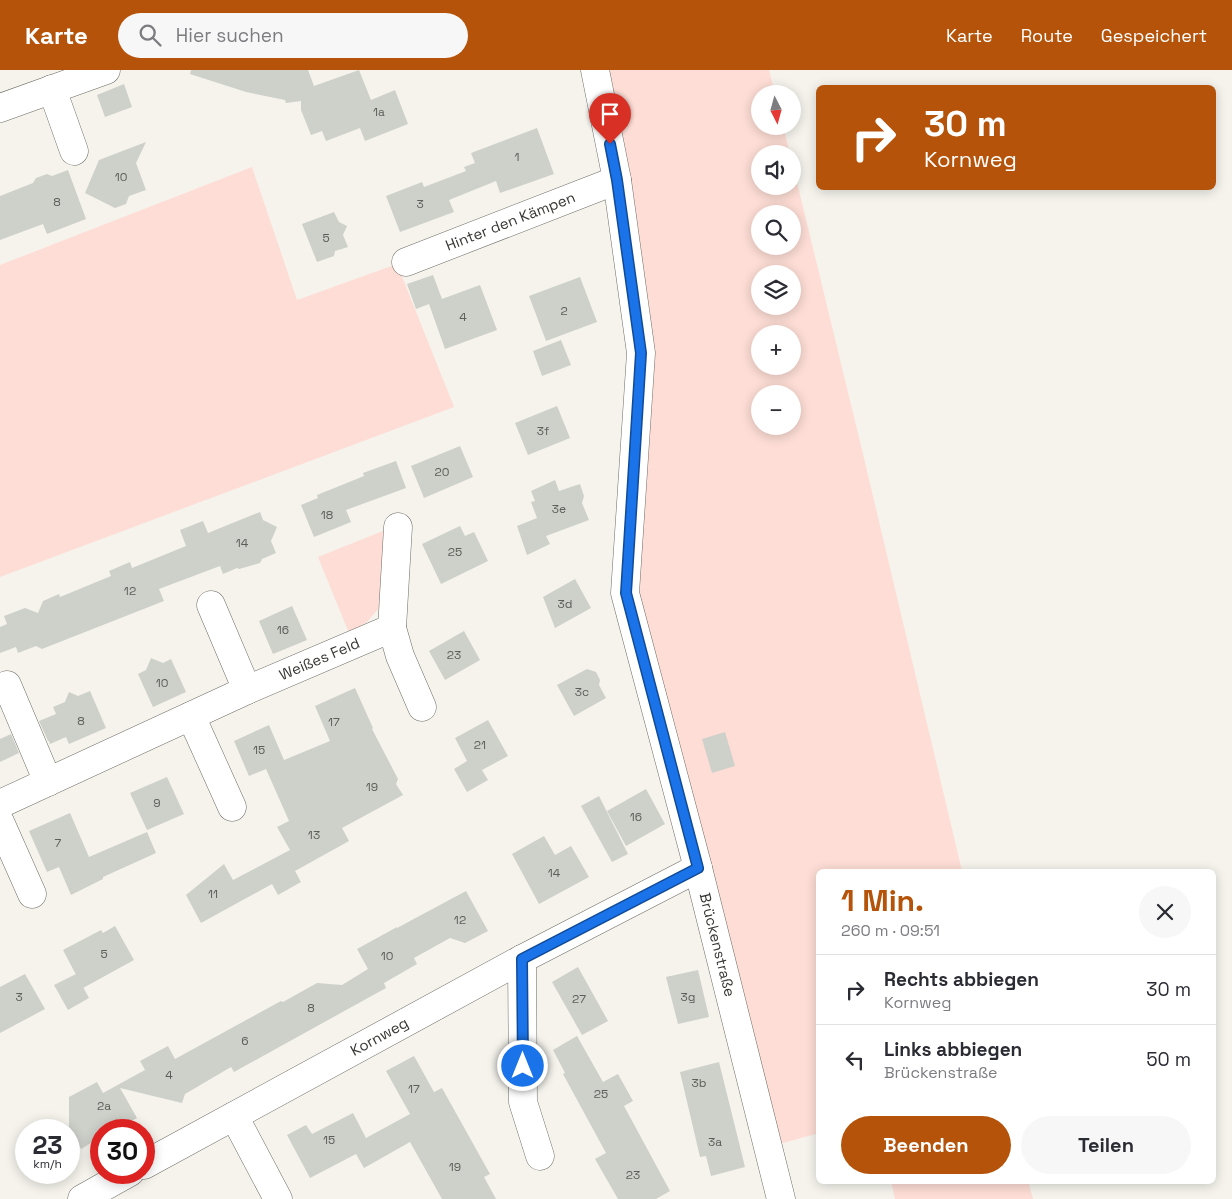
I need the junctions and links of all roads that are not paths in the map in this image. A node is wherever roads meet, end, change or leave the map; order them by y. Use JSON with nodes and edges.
{"nodes":[{"id":1,"x":106,"y":70,"type":"edge"},
{"id":2,"x":595,"y":70,"type":"edge"},
{"id":3,"x":52,"y":89,"type":"junction"},
{"id":4,"x":0,"y":108,"type":"edge"},
{"id":5,"x":74,"y":151,"type":"dead end"},
{"id":6,"x":617,"y":180,"type":"junction"},
{"id":7,"x":406,"y":262,"type":"dead end"},
{"id":8,"x":398,"y":527,"type":"dead end"},
{"id":9,"x":211,"y":605,"type":"dead end"},
{"id":10,"x":392,"y":628,"type":"junction"},
{"id":11,"x":7,"y":685,"type":"dead end"},
{"id":12,"x":247,"y":690,"type":"junction"},
{"id":13,"x":422,"y":707,"type":"dead end"},
{"id":14,"x":191,"y":716,"type":"junction"},
{"id":15,"x":48,"y":782,"type":"junction"},
{"id":16,"x":0,"y":804,"type":"edge"},
{"id":17,"x":232,"y":807,"type":"dead end"},
{"id":18,"x":0,"y":822,"type":"edge"},
{"id":19,"x":698,"y":868,"type":"junction"},
{"id":20,"x":32,"y":894,"type":"dead end"},
{"id":21,"x":522,"y":959,"type":"junction"},
{"id":22,"x":234,"y":1116,"type":"junction"},
{"id":23,"x":540,"y":1156,"type":"dead end"},
{"id":24,"x":155,"y":1159,"type":"edge"},
{"id":25,"x":109,"y":1184,"type":"edge"},
{"id":26,"x":82,"y":1199,"type":"edge"},
{"id":27,"x":278,"y":1199,"type":"edge"},
{"id":28,"x":781,"y":1199,"type":"edge"}],
"edges":[{"from":1,"to":3,"type":"street"},
{"from":2,"to":6,"type":"street","name":"Brückenstraße"},
{"from":3,"to":4,"type":"street"},
{"from":3,"to":5,"type":"street"},
{"from":6,"to":7,"type":"street","name":"Hinter den Kämpen"},
{"from":6,"to":19,"type":"street","name":"Brückenstraße"},
{"from":8,"to":10,"type":"street"},
{"from":9,"to":12,"type":"street"},
{"from":10,"to":12,"type":"street","name":"Weißes Feld"},
{"from":10,"to":13,"type":"street"},
{"from":11,"to":15,"type":"street"},
{"from":12,"to":14,"type":"street","name":"Weißes Feld"},
{"from":14,"to":15,"type":"street","name":"Weißes Feld"},
{"from":14,"to":17,"type":"street"},
{"from":15,"to":16,"type":"street","name":"Weißes Feld"},
{"from":18,"to":20,"type":"street"},
{"from":19,"to":21,"type":"street","name":"Kornweg"},
{"from":19,"to":28,"type":"street","name":"Brückenstraße"},
{"from":21,"to":22,"type":"street","name":"Kornweg"},
{"from":21,"to":23,"type":"street"},
{"from":22,"to":24,"type":"street","name":"Kornweg"},
{"from":22,"to":27,"type":"street"},
{"from":25,"to":26,"type":"street"}]}
